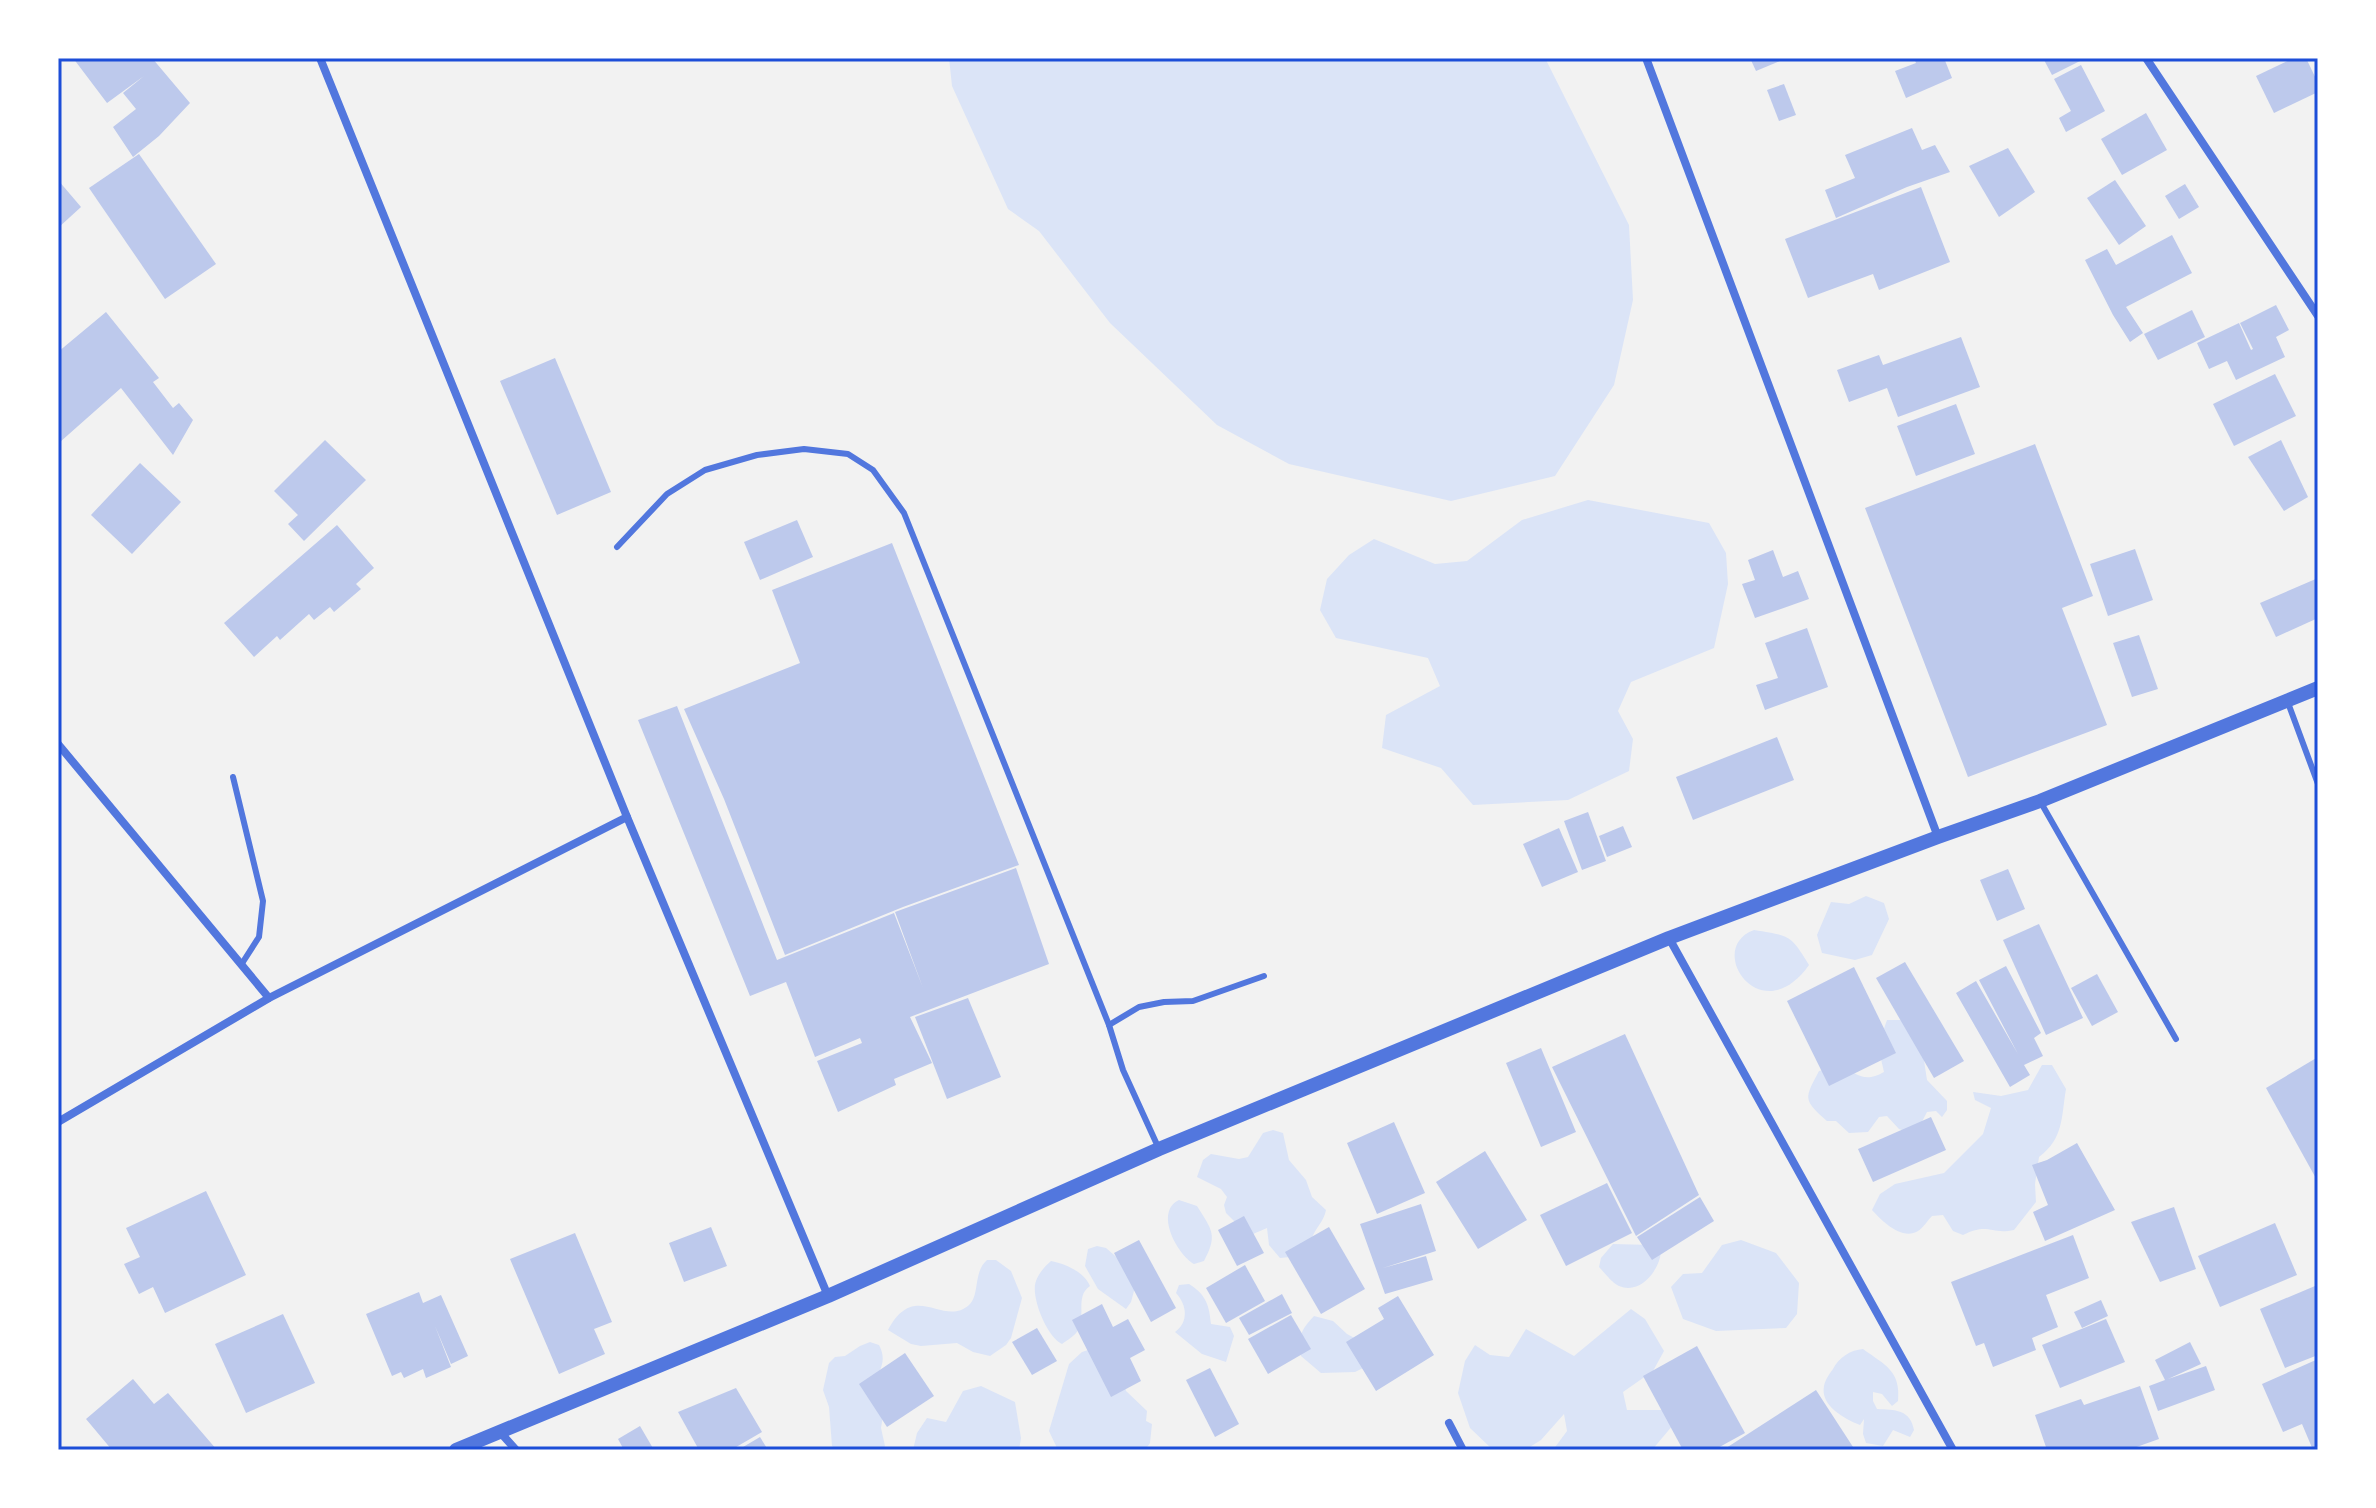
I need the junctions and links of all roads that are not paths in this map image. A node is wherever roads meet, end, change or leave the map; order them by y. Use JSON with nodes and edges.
{"nodes":[{"id":1,"x":320,"y":58,"type":"edge"},
{"id":2,"x":1646,"y":58,"type":"edge"},
{"id":3,"x":2146,"y":58,"type":"edge"},
{"id":4,"x":2318,"y":316,"type":"edge"},
{"id":5,"x":617,"y":547,"type":"dead end"},
{"id":6,"x":2318,"y":688,"type":"edge"},
{"id":7,"x":2287,"y":700,"type":"junction"},
{"id":8,"x":58,"y":744,"type":"edge"},
{"id":9,"x":233,"y":777,"type":"dead end"},
{"id":10,"x":2318,"y":784,"type":"edge"},
{"id":11,"x":2040,"y":801,"type":"junction"},
{"id":12,"x":627,"y":817,"type":"junction"},
{"id":13,"x":1938,"y":837,"type":"junction"},
{"id":14,"x":1669,"y":938,"type":"junction"},
{"id":15,"x":241,"y":965,"type":"junction"},
{"id":16,"x":1264,"y":976,"type":"dead end"},
{"id":17,"x":269,"y":998,"type":"junction"},
{"id":18,"x":1109,"y":1025,"type":"junction"},
{"id":19,"x":2176,"y":1039,"type":"dead end"},
{"id":20,"x":58,"y":1122,"type":"edge"},
{"id":21,"x":1159,"y":1149,"type":"junction"},
{"id":22,"x":828,"y":1296,"type":"junction"},
{"id":23,"x":1449,"y":1423,"type":"dead end"},
{"id":24,"x":500,"y":1431,"type":"junction"},
{"id":25,"x":456,"y":1450,"type":"edge"},
{"id":26,"x":516,"y":1450,"type":"edge"},
{"id":27,"x":1463,"y":1450,"type":"edge"},
{"id":28,"x":1953,"y":1450,"type":"edge"}],
"edges":[{"from":1,"to":12,"type":"street"},
{"from":2,"to":13,"type":"street"},
{"from":3,"to":4,"type":"street"},
{"from":5,"to":18,"type":"lane"},
{"from":6,"to":7,"type":"street"},
{"from":7,"to":10,"type":"lane"},
{"from":7,"to":11,"type":"street"},
{"from":8,"to":15,"type":"street"},
{"from":9,"to":15,"type":"lane"},
{"from":11,"to":13,"type":"street"},
{"from":11,"to":19,"type":"lane"},
{"from":12,"to":17,"type":"street"},
{"from":12,"to":22,"type":"street"},
{"from":13,"to":14,"type":"street"},
{"from":14,"to":21,"type":"street"},
{"from":14,"to":28,"type":"street"},
{"from":15,"to":17,"type":"street"},
{"from":16,"to":18,"type":"lane"},
{"from":17,"to":20,"type":"street"},
{"from":18,"to":21,"type":"lane"},
{"from":21,"to":22,"type":"street"},
{"from":22,"to":24,"type":"street"},
{"from":23,"to":27,"type":"street"},
{"from":24,"to":25,"type":"street"},
{"from":24,"to":26,"type":"street"}]}
